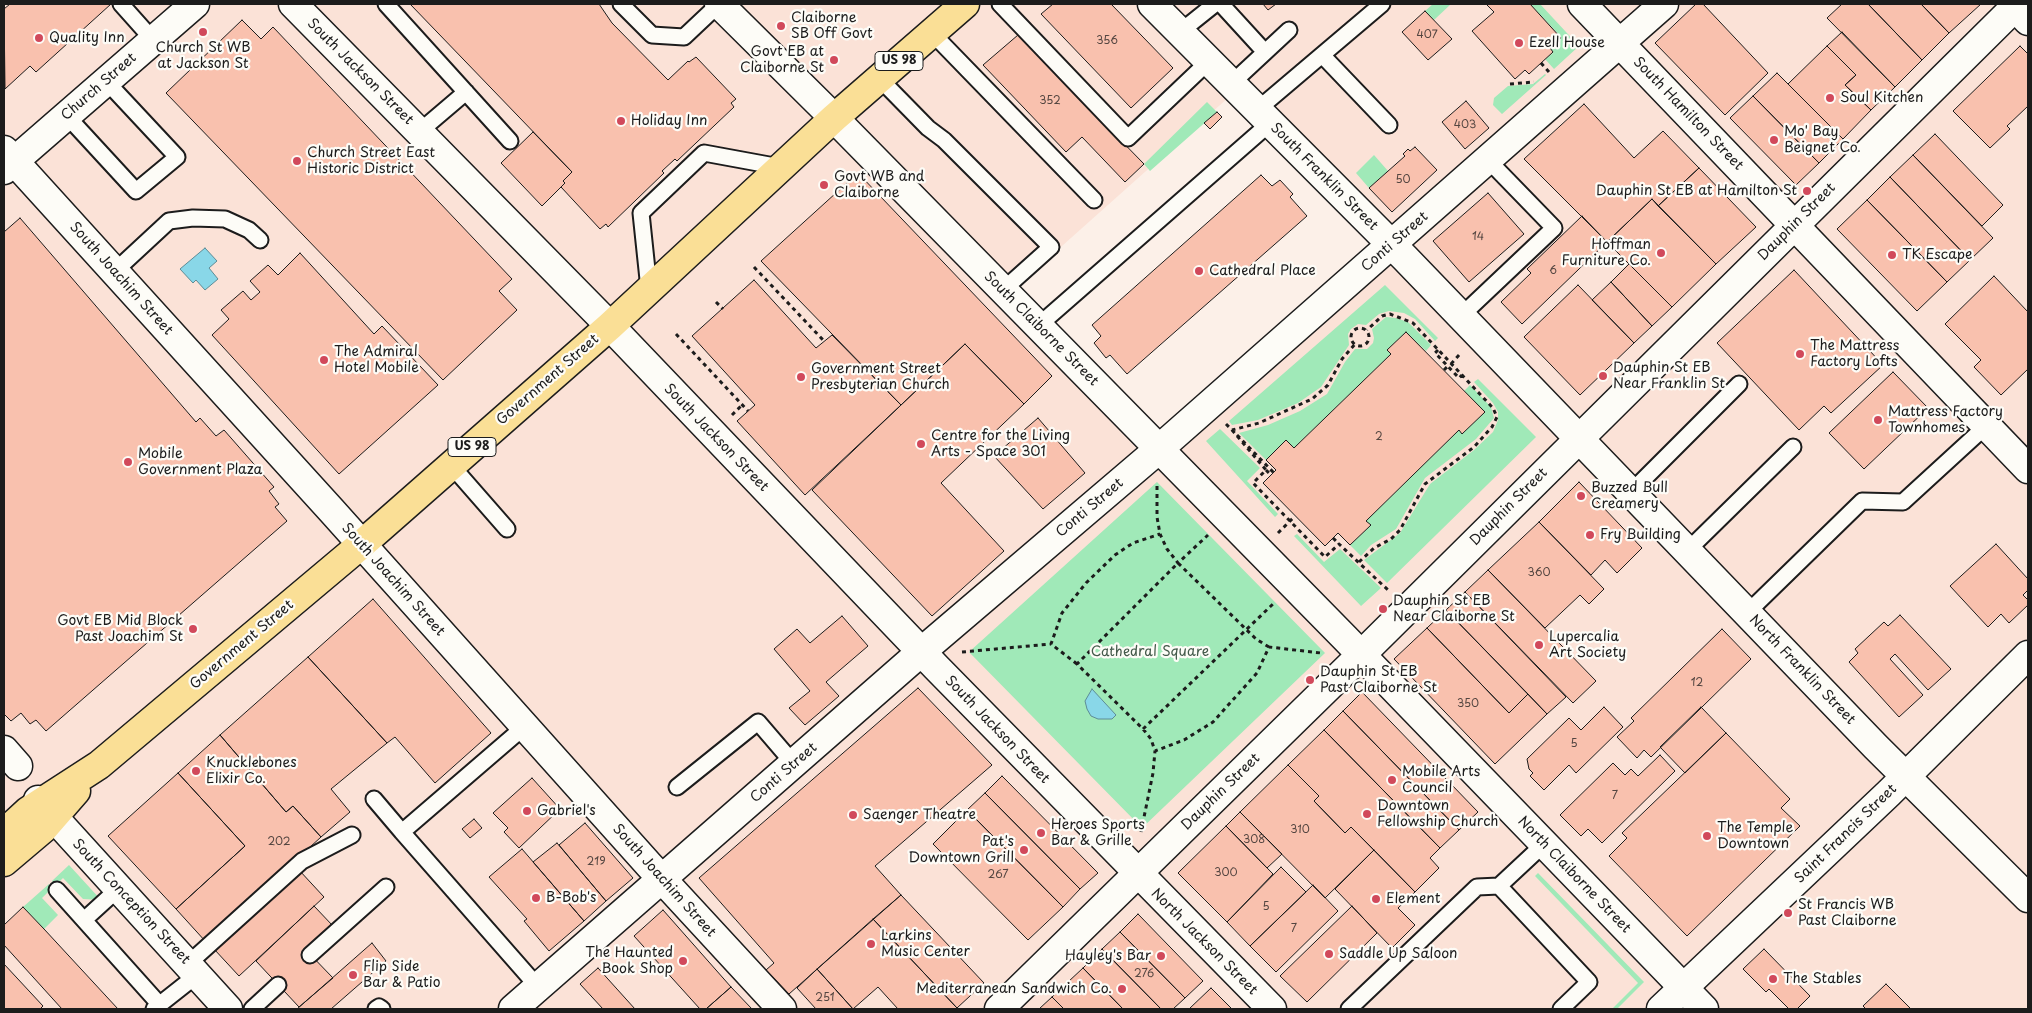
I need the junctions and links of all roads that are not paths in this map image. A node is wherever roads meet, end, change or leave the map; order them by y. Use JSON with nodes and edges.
{"nodes":[{"id":1,"x":121,"y":4,"type":"edge"},
{"id":2,"x":195,"y":4,"type":"edge"},
{"id":3,"x":293,"y":4,"type":"edge"},
{"id":4,"x":386,"y":4,"type":"edge"},
{"id":5,"x":621,"y":4,"type":"edge"},
{"id":6,"x":719,"y":4,"type":"edge"},
{"id":7,"x":965,"y":4,"type":"edge"},
{"id":8,"x":1000,"y":4,"type":"edge"},
{"id":9,"x":1152,"y":4,"type":"edge"},
{"id":10,"x":1215,"y":4,"type":"edge"},
{"id":11,"x":1221,"y":4,"type":"edge"},
{"id":12,"x":1382,"y":4,"type":"edge"},
{"id":13,"x":1582,"y":4,"type":"edge"},
{"id":14,"x":1664,"y":4,"type":"edge"},
{"id":15,"x":2018,"y":9,"type":"edge"},
{"id":16,"x":1289,"y":30,"type":"dead end"},
{"id":17,"x":1180,"y":32,"type":"junction"},
{"id":18,"x":932,"y":33,"type":"junction"},
{"id":19,"x":154,"y":41,"type":"junction"},
{"id":20,"x":1620,"y":43,"type":"junction"},
{"id":21,"x":1264,"y":51,"type":"junction"},
{"id":22,"x":1323,"y":56,"type":"junction"},
{"id":23,"x":1209,"y":61,"type":"junction"},
{"id":24,"x":879,"y":78,"type":"junction"},
{"id":25,"x":106,"y":81,"type":"junction"},
{"id":26,"x":1232,"y":83,"type":"junction"},
{"id":27,"x":466,"y":92,"type":"junction"},
{"id":28,"x":66,"y":115,"type":"junction"},
{"id":29,"x":1264,"y":116,"type":"junction"},
{"id":30,"x":834,"y":118,"type":"junction"},
{"id":31,"x":1390,"y":125,"type":"dead end"},
{"id":32,"x":419,"y":132,"type":"junction"},
{"id":33,"x":510,"y":141,"type":"dead end"},
{"id":34,"x":1488,"y":160,"type":"junction"},
{"id":35,"x":7,"y":161,"type":"edge"},
{"id":36,"x":780,"y":168,"type":"junction"},
{"id":37,"x":1094,"y":200,"type":"dead end"},
{"id":38,"x":1794,"y":225,"type":"junction"},
{"id":39,"x":260,"y":240,"type":"dead end"},
{"id":40,"x":1392,"y":245,"type":"junction"},
{"id":41,"x":114,"y":272,"type":"junction"},
{"id":42,"x":649,"y":289,"type":"junction"},
{"id":43,"x":1002,"y":290,"type":"junction"},
{"id":44,"x":1461,"y":316,"type":"junction"},
{"id":45,"x":610,"y":326,"type":"junction"},
{"id":46,"x":1038,"y":326,"type":"junction"},
{"id":47,"x":1739,"y":384,"type":"dead end"},
{"id":48,"x":1986,"y":426,"type":"junction"},
{"id":49,"x":1578,"y":438,"type":"junction"},
{"id":50,"x":1793,"y":447,"type":"dead end"},
{"id":51,"x":1159,"y":449,"type":"junction"},
{"id":52,"x":451,"y":465,"type":"junction"},
{"id":53,"x":2028,"y":469,"type":"edge"},
{"id":54,"x":1630,"y":492,"type":"junction"},
{"id":55,"x":507,"y":529,"type":"dead end"},
{"id":56,"x":362,"y":544,"type":"junction"},
{"id":57,"x":1687,"y":551,"type":"junction"},
{"id":58,"x":1747,"y":613,"type":"junction"},
{"id":59,"x":921,"y":652,"type":"junction"},
{"id":60,"x":1361,"y":655,"type":"junction"},
{"id":61,"x":2028,"y":655,"type":"edge"},
{"id":62,"x":524,"y":727,"type":"junction"},
{"id":63,"x":794,"y":764,"type":"junction"},
{"id":64,"x":89,"y":774,"type":"junction"},
{"id":65,"x":1906,"y":776,"type":"junction"},
{"id":66,"x":677,"y":787,"type":"dead end"},
{"id":67,"x":374,"y":799,"type":"dead end"},
{"id":68,"x":47,"y":810,"type":"junction"},
{"id":69,"x":4,"y":815,"type":"edge"},
{"id":70,"x":402,"y":832,"type":"junction"},
{"id":71,"x":4,"y":833,"type":"edge"},
{"id":72,"x":352,"y":835,"type":"dead end"},
{"id":73,"x":1544,"y":844,"type":"junction"},
{"id":74,"x":4,"y":862,"type":"edge"},
{"id":75,"x":1137,"y":874,"type":"junction"},
{"id":76,"x":4,"y":880,"type":"edge"},
{"id":77,"x":662,"y":880,"type":"junction"},
{"id":78,"x":1499,"y":886,"type":"junction"},
{"id":79,"x":386,"y":887,"type":"dead end"},
{"id":80,"x":118,"y":889,"type":"junction"},
{"id":81,"x":57,"y":890,"type":"dead end"},
{"id":82,"x":2028,"y":898,"type":"edge"},
{"id":83,"x":84,"y":920,"type":"junction"},
{"id":84,"x":310,"y":955,"type":"dead end"},
{"id":85,"x":192,"y":969,"type":"junction"},
{"id":86,"x":278,"y":984,"type":"dead end"},
{"id":87,"x":538,"y":987,"type":"junction"},
{"id":88,"x":1684,"y":989,"type":"junction"},
{"id":89,"x":1358,"y":1006,"type":"edge"},
{"id":90,"x":157,"y":1007,"type":"edge"},
{"id":91,"x":228,"y":1009,"type":"edge"},
{"id":92,"x":252,"y":1009,"type":"edge"},
{"id":93,"x":376,"y":1009,"type":"edge"},
{"id":94,"x":382,"y":1009,"type":"edge"},
{"id":95,"x":514,"y":1009,"type":"edge"},
{"id":96,"x":782,"y":1009,"type":"edge"},
{"id":97,"x":999,"y":1009,"type":"edge"},
{"id":98,"x":1272,"y":1009,"type":"edge"},
{"id":99,"x":1560,"y":1009,"type":"edge"},
{"id":100,"x":1661,"y":1009,"type":"edge"},
{"id":101,"x":1704,"y":1009,"type":"edge"}],
"edges":[{"from":1,"to":19,"type":"lane"},
{"from":2,"to":19,"type":"street","name":"Church Street"},
{"from":3,"to":32,"type":"street","name":"South Jackson Street"},
{"from":4,"to":27,"type":"lane"},
{"from":5,"to":6,"type":"lane"},
{"from":6,"to":30,"type":"street","name":"South Claiborne Street"},
{"from":7,"to":18,"type":"main road","name":"Government Street","number":"US 98"},
{"from":8,"to":23,"type":"lane"},
{"from":9,"to":17,"type":"street","name":"South Franklin Street"},
{"from":10,"to":17,"type":"lane"},
{"from":11,"to":21,"type":"lane"},
{"from":12,"to":22,"type":"lane"},
{"from":13,"to":20,"type":"street","name":"South Hamilton Street"},
{"from":14,"to":20,"type":"street","name":"Conti Street"},
{"from":15,"to":38,"type":"street","name":"Dauphin Street"},
{"from":16,"to":21,"type":"lane"},
{"from":17,"to":23,"type":"street","name":"South Franklin Street"},
{"from":18,"to":24,"type":"main road","name":"Government Street","number":"US 98"},
{"from":18,"to":37,"type":"lane"},
{"from":19,"to":25,"type":"street","name":"Church Street"},
{"from":20,"to":34,"type":"street","name":"Conti Street"},
{"from":20,"to":38,"type":"street","name":"South Hamilton Street"},
{"from":21,"to":26,"type":"lane"},
{"from":22,"to":29,"type":"lane"},
{"from":22,"to":31,"type":"lane"},
{"from":23,"to":26,"type":"street","name":"South Franklin Street"},
{"from":24,"to":30,"type":"main road","name":"Government Street","number":"US 98"},
{"from":24,"to":43,"type":"lane"},
{"from":25,"to":28,"type":"street","name":"Church Street"},
{"from":25,"to":28,"type":"lane"},
{"from":26,"to":29,"type":"street","name":"South Franklin Street"},
{"from":27,"to":32,"type":"lane"},
{"from":27,"to":33,"type":"lane"},
{"from":28,"to":35,"type":"street","name":"Church Street"},
{"from":29,"to":40,"type":"street","name":"South Franklin Street"},
{"from":29,"to":46,"type":"lane"},
{"from":30,"to":36,"type":"main road","name":"Government Street","number":"US 98"},
{"from":30,"to":43,"type":"street","name":"South Claiborne Street"},
{"from":32,"to":45,"type":"street","name":"South Jackson Street"},
{"from":34,"to":40,"type":"street","name":"Conti Street"},
{"from":34,"to":44,"type":"lane"},
{"from":35,"to":41,"type":"street","name":"South Joachim Street"},
{"from":36,"to":42,"type":"main road","name":"Government Street","number":"US 98"},
{"from":36,"to":42,"type":"lane"},
{"from":38,"to":48,"type":"street","name":"South Hamilton Street"},
{"from":38,"to":49,"type":"street","name":"Dauphin Street"},
{"from":39,"to":41,"type":"lane"},
{"from":40,"to":44,"type":"street","name":"South Franklin Street"},
{"from":40,"to":51,"type":"street","name":"Conti Street"},
{"from":41,"to":56,"type":"street","name":"South Joachim Street"},
{"from":42,"to":45,"type":"main road","name":"Government Street","number":"US 98"},
{"from":43,"to":46,"type":"street","name":"South Claiborne Street"},
{"from":44,"to":49,"type":"street","name":"South Franklin Street"},
{"from":45,"to":52,"type":"main road","name":"Government Street","number":"US 98"},
{"from":45,"to":59,"type":"street","name":"South Jackson Street"},
{"from":46,"to":51,"type":"street","name":"South Claiborne Street"},
{"from":47,"to":54,"type":"lane"},
{"from":48,"to":53,"type":"street","name":"South Hamilton Street"},
{"from":48,"to":58,"type":"lane"},
{"from":49,"to":54,"type":"street","name":"North Franklin Street"},
{"from":49,"to":60,"type":"street","name":"Dauphin Street"},
{"from":50,"to":57,"type":"lane"},
{"from":51,"to":59,"type":"street","name":"Conti Street"},
{"from":51,"to":60,"type":"street","name":"South Claiborne Street"},
{"from":52,"to":55,"type":"lane"},
{"from":52,"to":56,"type":"main road","name":"Government Street","number":"US 98"},
{"from":54,"to":57,"type":"street","name":"North Franklin Street"},
{"from":56,"to":62,"type":"street","name":"South Joachim Street"},
{"from":56,"to":64,"type":"main road","name":"Government Street","number":"US 98"},
{"from":57,"to":58,"type":"street","name":"North Franklin Street"},
{"from":58,"to":65,"type":"street","name":"North Franklin Street"},
{"from":59,"to":63,"type":"street","name":"Conti Street"},
{"from":59,"to":75,"type":"street","name":"South Jackson Street"},
{"from":60,"to":73,"type":"street","name":"North Claiborne Street"},
{"from":60,"to":75,"type":"street","name":"Dauphin Street"},
{"from":61,"to":65,"type":"street","name":"Saint Francis Street"},
{"from":62,"to":70,"type":"lane"},
{"from":62,"to":77,"type":"street","name":"South Joachim Street"},
{"from":63,"to":66,"type":"lane"},
{"from":63,"to":77,"type":"street","name":"Conti Street"},
{"from":64,"to":68,"type":"main road","name":"Government Street"},
{"from":64,"to":68,"type":"main road","name":"Government Street"},
{"from":65,"to":82,"type":"street","name":"North Franklin Street"},
{"from":65,"to":88,"type":"street","name":"Saint Francis Street"},
{"from":67,"to":70,"type":"lane"},
{"from":68,"to":69,"type":"main road","name":"Government Street"},
{"from":68,"to":71,"type":"main road","name":"Government Street"},
{"from":68,"to":74,"type":"main road","name":"Government Street"},
{"from":68,"to":76,"type":"main road","name":"Government Street"},
{"from":68,"to":80,"type":"street","name":"South Conception Street"},
{"from":70,"to":87,"type":"lane"},
{"from":72,"to":85,"type":"lane"},
{"from":73,"to":78,"type":"lane"},
{"from":73,"to":88,"type":"street","name":"North Claiborne Street"},
{"from":75,"to":97,"type":"street","name":"Dauphin Street"},
{"from":75,"to":98,"type":"street","name":"North Jackson Street"},
{"from":77,"to":87,"type":"street","name":"Conti Street"},
{"from":77,"to":96,"type":"street","name":"South Joachim Street"},
{"from":78,"to":89,"type":"lane"},
{"from":78,"to":99,"type":"lane"},
{"from":79,"to":84,"type":"lane"},
{"from":80,"to":83,"type":"lane"},
{"from":80,"to":85,"type":"street","name":"South Conception Street"},
{"from":81,"to":83,"type":"lane"},
{"from":83,"to":90,"type":"lane"},
{"from":85,"to":90,"type":"lane"},
{"from":85,"to":91,"type":"street","name":"South Conception Street"},
{"from":86,"to":92,"type":"lane"},
{"from":87,"to":95,"type":"street","name":"Conti Street"},
{"from":88,"to":100,"type":"street","name":"Saint Francis Street"},
{"from":88,"to":101,"type":"street","name":"North Claiborne Street"},
{"from":93,"to":94,"type":"lane"}]}
